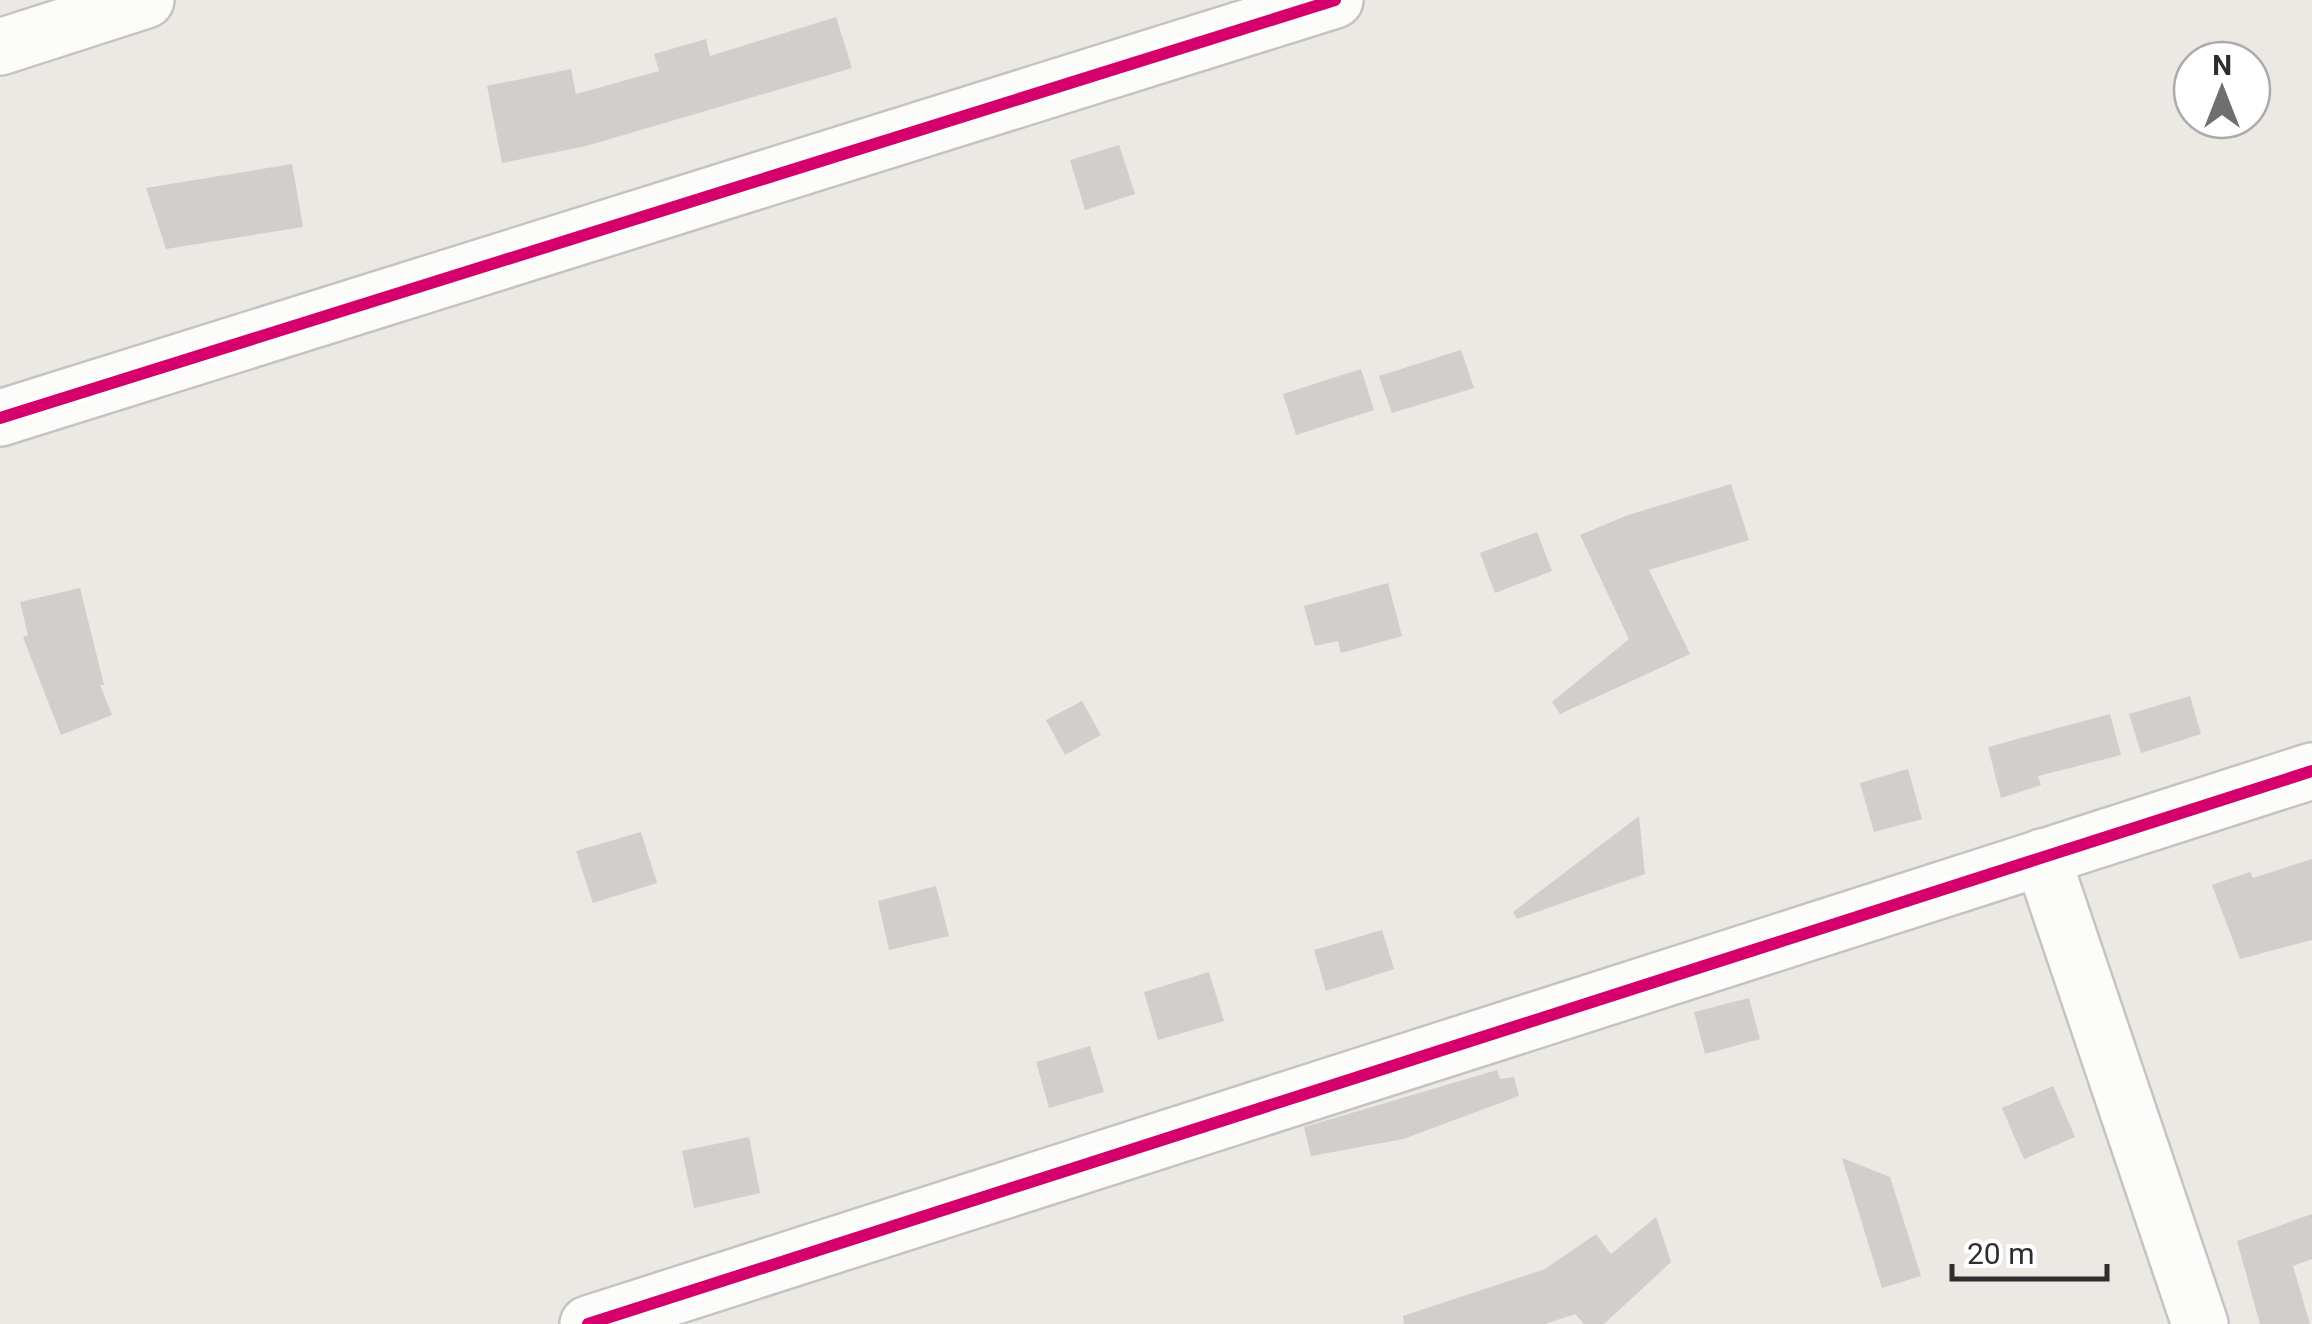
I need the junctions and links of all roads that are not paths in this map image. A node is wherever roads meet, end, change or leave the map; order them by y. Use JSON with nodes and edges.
{"nodes":[{"id":1,"x":146,"y":0,"type":"edge"},
{"id":2,"x":1335,"y":0,"type":"edge"},
{"id":3,"x":0,"y":46,"type":"edge"},
{"id":4,"x":0,"y":418,"type":"edge"},
{"id":5,"x":2312,"y":771,"type":"edge"},
{"id":6,"x":2042,"y":857,"type":"junction"},
{"id":7,"x":588,"y":1324,"type":"edge"},
{"id":8,"x":2200,"y":1324,"type":"edge"}],
"edges":[{"from":1,"to":3,"type":"street"},
{"from":2,"to":4,"type":"street"},
{"from":5,"to":6,"type":"street"},
{"from":6,"to":7,"type":"street"},
{"from":6,"to":8,"type":"street"}]}
